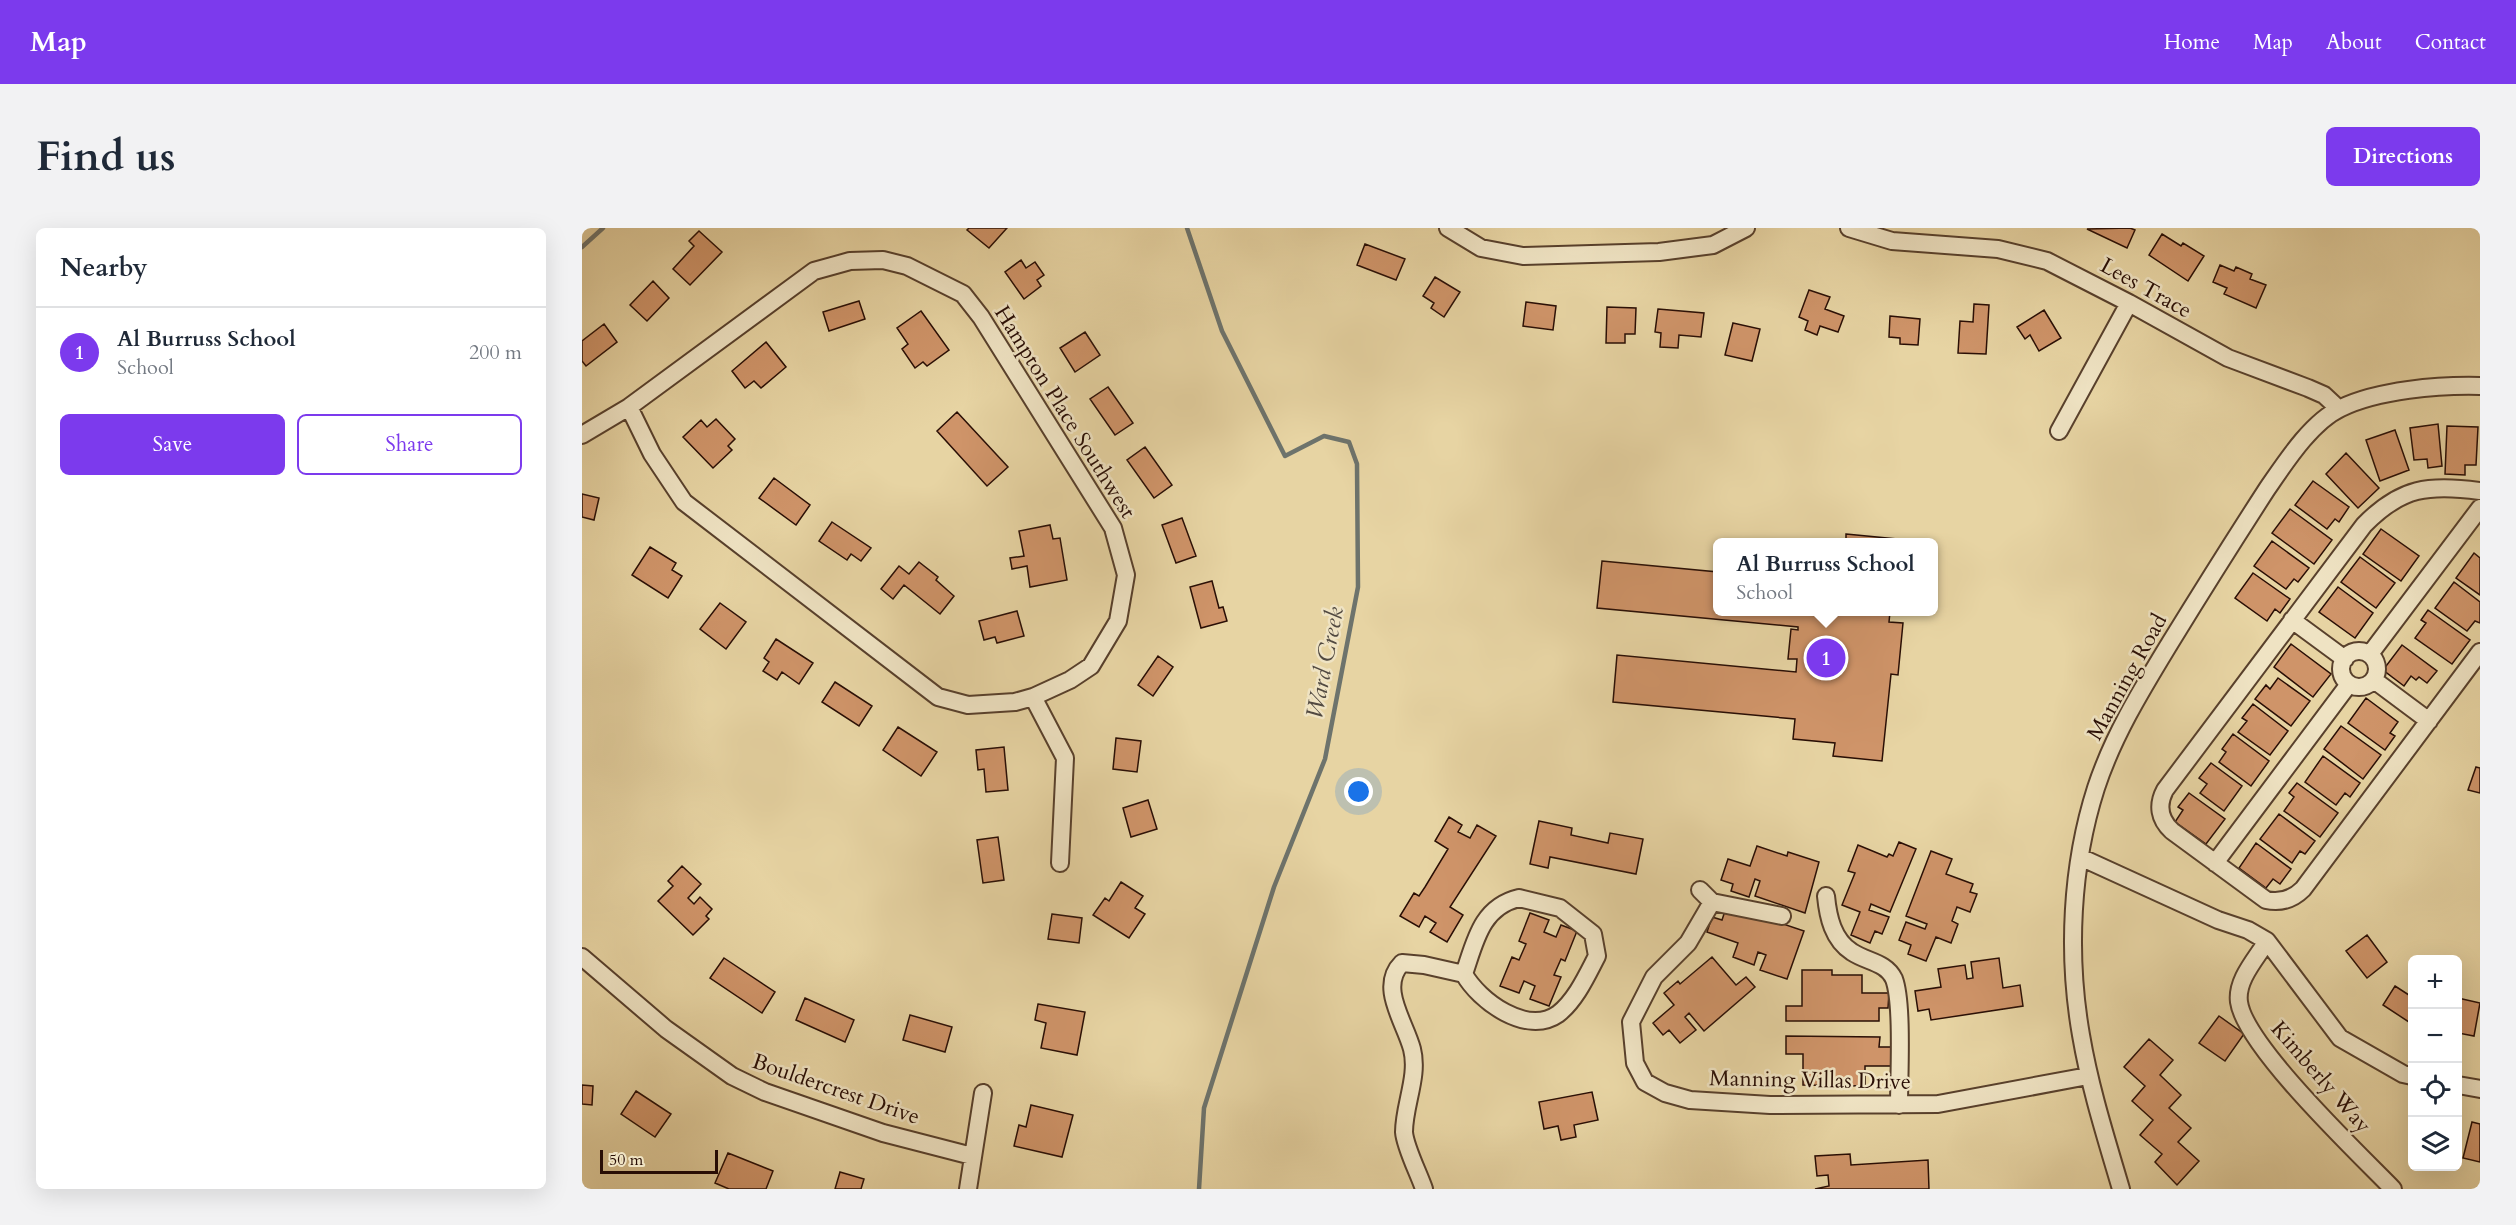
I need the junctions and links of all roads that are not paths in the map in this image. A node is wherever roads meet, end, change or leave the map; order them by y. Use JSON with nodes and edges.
{"nodes":[{"id":1,"x":1448,"y":228,"type":"edge"},
{"id":2,"x":1746,"y":228,"type":"edge"},
{"id":3,"x":1849,"y":228,"type":"edge"},
{"id":4,"x":2129,"y":303,"type":"junction"},
{"id":5,"x":2480,"y":386,"type":"edge"},
{"id":6,"x":629,"y":407,"type":"junction"},
{"id":7,"x":2340,"y":409,"type":"junction"},
{"id":8,"x":2059,"y":431,"type":"dead end"},
{"id":9,"x":582,"y":435,"type":"edge"},
{"id":10,"x":2480,"y":490,"type":"edge"},
{"id":11,"x":2480,"y":508,"type":"edge"},
{"id":12,"x":2292,"y":620,"type":"junction"},
{"id":13,"x":2480,"y":652,"type":"edge"},
{"id":14,"x":2370,"y":654,"type":"junction"},
{"id":15,"x":2345,"y":658,"type":"junction"},
{"id":16,"x":2374,"y":680,"type":"junction"},
{"id":17,"x":2349,"y":684,"type":"junction"},
{"id":18,"x":1033,"y":697,"type":"junction"},
{"id":19,"x":2429,"y":721,"type":"junction"},
{"id":20,"x":2080,"y":857,"type":"junction"},
{"id":21,"x":1060,"y":863,"type":"dead end"},
{"id":22,"x":2215,"y":863,"type":"junction"},
{"id":23,"x":1826,"y":896,"type":"dead end"},
{"id":24,"x":1782,"y":916,"type":"dead end"},
{"id":25,"x":2267,"y":941,"type":"junction"},
{"id":26,"x":582,"y":957,"type":"edge"},
{"id":27,"x":1464,"y":974,"type":"junction"},
{"id":28,"x":2408,"y":1075,"type":"edge"},
{"id":29,"x":2088,"y":1076,"type":"junction"},
{"id":30,"x":2462,"y":1086,"type":"edge"},
{"id":31,"x":2480,"y":1089,"type":"edge"},
{"id":32,"x":983,"y":1093,"type":"dead end"},
{"id":33,"x":1899,"y":1105,"type":"junction"},
{"id":34,"x":972,"y":1156,"type":"junction"},
{"id":35,"x":968,"y":1189,"type":"edge"},
{"id":36,"x":1424,"y":1189,"type":"edge"},
{"id":37,"x":2121,"y":1189,"type":"edge"},
{"id":38,"x":2392,"y":1189,"type":"edge"}],
"edges":[{"from":1,"to":2,"type":"street"},
{"from":3,"to":4,"type":"street","name":"Lees Trace"},
{"from":4,"to":7,"type":"street","name":"Lees Trace"},
{"from":4,"to":8,"type":"street"},
{"from":5,"to":7,"type":"street","name":"Manning Road"},
{"from":6,"to":9,"type":"street","name":"Hampton Place Southwest"},
{"from":6,"to":18,"type":"street","name":"Hampton Place Southwest"},
{"from":6,"to":18,"type":"street","name":"Hampton Place Southwest"},
{"from":7,"to":20,"type":"street","name":"Manning Road"},
{"from":10,"to":12,"type":"street"},
{"from":11,"to":14,"type":"street"},
{"from":12,"to":15,"type":"street"},
{"from":12,"to":22,"type":"street"},
{"from":13,"to":19,"type":"street"},
{"from":14,"to":15,"type":"street"},
{"from":14,"to":16,"type":"street"},
{"from":15,"to":17,"type":"street"},
{"from":16,"to":17,"type":"street"},
{"from":16,"to":19,"type":"street"},
{"from":17,"to":22,"type":"street"},
{"from":18,"to":21,"type":"street"},
{"from":19,"to":22,"type":"street"},
{"from":20,"to":25,"type":"street"},
{"from":20,"to":29,"type":"street","name":"Manning Road"},
{"from":23,"to":33,"type":"street"},
{"from":24,"to":33,"type":"street","name":"Manning Villas Drive"},
{"from":25,"to":28,"type":"street","name":"Kimberly Way"},
{"from":25,"to":38,"type":"street","name":"Kimberly Way"},
{"from":26,"to":34,"type":"street","name":"Bouldercrest Drive"},
{"from":27,"to":27,"type":"street"},
{"from":27,"to":36,"type":"street"},
{"from":29,"to":33,"type":"street","name":"Manning Villas Drive"},
{"from":29,"to":37,"type":"street","name":"Manning Road"},
{"from":30,"to":31,"type":"street"},
{"from":32,"to":34,"type":"street"},
{"from":34,"to":35,"type":"street"}]}
